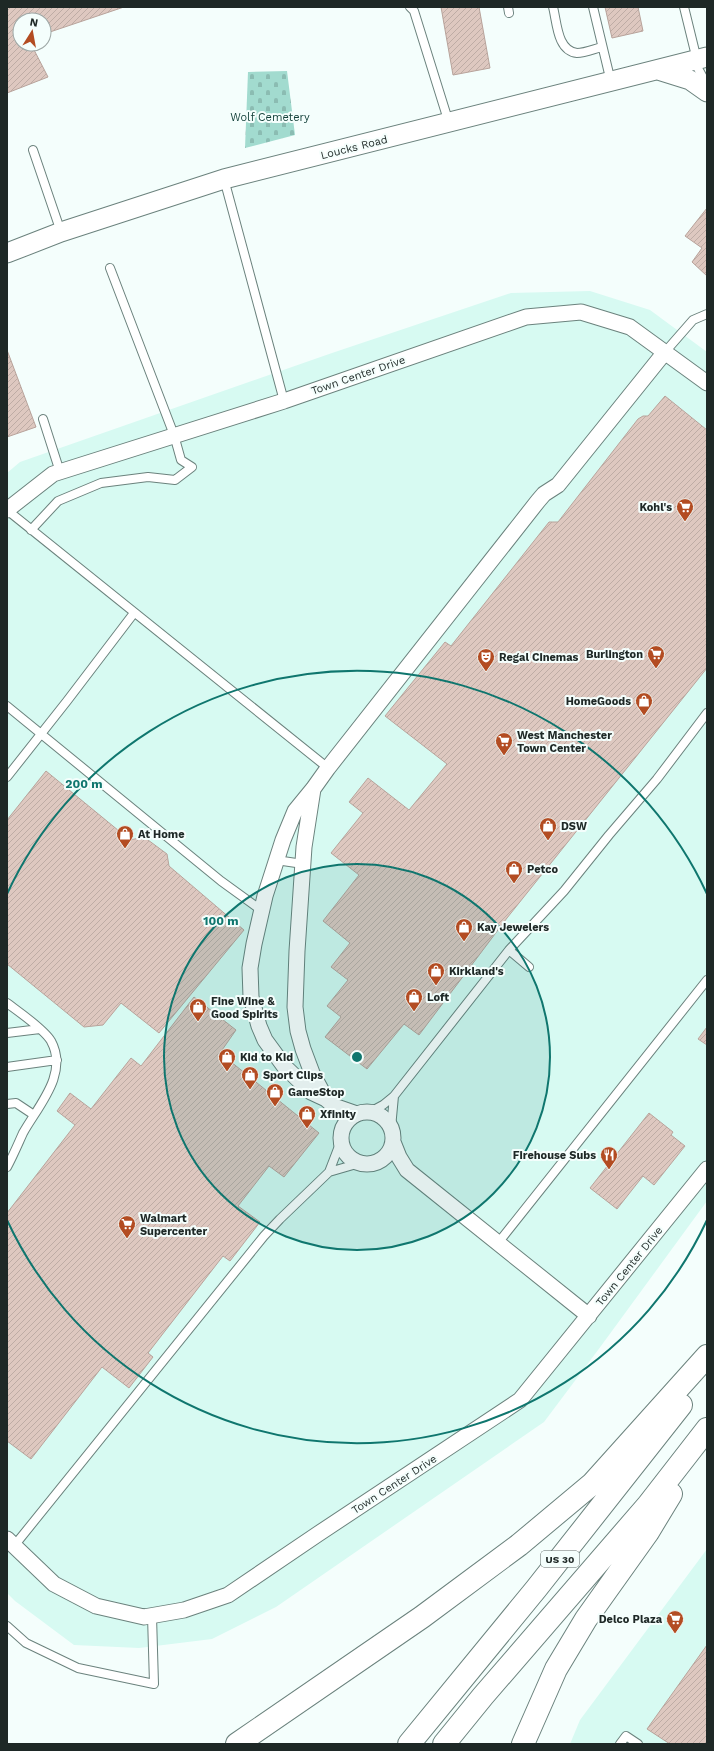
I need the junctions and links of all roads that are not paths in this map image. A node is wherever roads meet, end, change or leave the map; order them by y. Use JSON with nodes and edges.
{"nodes":[{"id":1,"x":410,"y":7,"type":"edge"},
{"id":2,"x":553,"y":7,"type":"edge"},
{"id":3,"x":592,"y":7,"type":"edge"},
{"id":4,"x":684,"y":7,"type":"edge"},
{"id":5,"x":602,"y":47,"type":"junction"},
{"id":6,"x":699,"y":59,"type":"edge"},
{"id":7,"x":658,"y":70,"type":"junction"},
{"id":8,"x":611,"y":82,"type":"junction"},
{"id":9,"x":707,"y":85,"type":"edge"},
{"id":10,"x":707,"y":92,"type":"edge"},
{"id":11,"x":449,"y":122,"type":"junction"},
{"id":12,"x":33,"y":150,"type":"dead end"},
{"id":13,"x":224,"y":179,"type":"junction"},
{"id":14,"x":61,"y":232,"type":"junction"},
{"id":15,"x":7,"y":253,"type":"edge"},
{"id":16,"x":110,"y":268,"type":"dead end"},
{"id":17,"x":707,"y":314,"type":"edge"},
{"id":18,"x":664,"y":352,"type":"junction"},
{"id":19,"x":707,"y":383,"type":"edge"},
{"id":20,"x":284,"y":401,"type":"junction"},
{"id":21,"x":44,"y":420,"type":"dead end"},
{"id":22,"x":174,"y":435,"type":"junction"},
{"id":23,"x":60,"y":472,"type":"junction"},
{"id":24,"x":7,"y":510,"type":"edge"},
{"id":25,"x":31,"y":530,"type":"junction"},
{"id":26,"x":134,"y":612,"type":"junction"},
{"id":27,"x":7,"y":706,"type":"edge"},
{"id":28,"x":707,"y":713,"type":"edge"},
{"id":29,"x":42,"y":734,"type":"junction"},
{"id":30,"x":328,"y":768,"type":"junction"},
{"id":31,"x":7,"y":777,"type":"edge"},
{"id":32,"x":313,"y":790,"type":"junction"},
{"id":33,"x":276,"y":860,"type":"junction"},
{"id":34,"x":303,"y":864,"type":"junction"},
{"id":35,"x":261,"y":910,"type":"junction"},
{"id":36,"x":509,"y":950,"type":"junction"},
{"id":37,"x":529,"y":967,"type":"dead end"},
{"id":38,"x":707,"y":980,"type":"edge"},
{"id":39,"x":7,"y":1003,"type":"edge"},
{"id":40,"x":40,"y":1029,"type":"junction"},
{"id":41,"x":7,"y":1033,"type":"edge"},
{"id":42,"x":57,"y":1060,"type":"junction"},
{"id":43,"x":7,"y":1067,"type":"edge"},
{"id":44,"x":299,"y":1067,"type":"junction"},
{"id":45,"x":394,"y":1096,"type":"junction"},
{"id":46,"x":330,"y":1102,"type":"junction"},
{"id":47,"x":7,"y":1104,"type":"edge"},
{"id":48,"x":363,"y":1113,"type":"junction"},
{"id":49,"x":34,"y":1115,"type":"junction"},
{"id":50,"x":392,"y":1135,"type":"junction"},
{"id":51,"x":341,"y":1136,"type":"junction"},
{"id":52,"x":10,"y":1153,"type":"edge"},
{"id":53,"x":364,"y":1164,"type":"junction"},
{"id":54,"x":7,"y":1166,"type":"edge"},
{"id":55,"x":707,"y":1169,"type":"edge"},
{"id":56,"x":407,"y":1170,"type":"junction"},
{"id":57,"x":328,"y":1172,"type":"junction"},
{"id":58,"x":498,"y":1243,"type":"junction"},
{"id":59,"x":589,"y":1316,"type":"junction"},
{"id":60,"x":707,"y":1356,"type":"edge"},
{"id":61,"x":707,"y":1372,"type":"edge"},
{"id":62,"x":707,"y":1429,"type":"edge"},
{"id":63,"x":707,"y":1434,"type":"edge"},
{"id":64,"x":11,"y":1543,"type":"edge"},
{"id":65,"x":152,"y":1616,"type":"junction"},
{"id":66,"x":7,"y":1626,"type":"edge"},
{"id":67,"x":237,"y":1744,"type":"edge"},
{"id":68,"x":409,"y":1744,"type":"edge"},
{"id":69,"x":444,"y":1744,"type":"edge"},
{"id":70,"x":524,"y":1744,"type":"edge"},
{"id":71,"x":620,"y":1744,"type":"edge"},
{"id":72,"x":638,"y":1744,"type":"edge"}],
"edges":[{"from":1,"to":11,"type":"lane"},
{"from":2,"to":5,"type":"lane"},
{"from":3,"to":5,"type":"lane"},
{"from":4,"to":6,"type":"lane"},
{"from":5,"to":8,"type":"lane"},
{"from":6,"to":7,"type":"street","name":"Loucks Road"},
{"from":6,"to":9,"type":"lane"},
{"from":7,"to":8,"type":"street","name":"Loucks Road"},
{"from":7,"to":10,"type":"street"},
{"from":8,"to":11,"type":"street","name":"Loucks Road"},
{"from":11,"to":13,"type":"street","name":"Loucks Road"},
{"from":12,"to":14,"type":"lane"},
{"from":13,"to":14,"type":"street","name":"Loucks Road"},
{"from":13,"to":20,"type":"lane"},
{"from":14,"to":15,"type":"street","name":"Loucks Road"},
{"from":16,"to":22,"type":"lane"},
{"from":17,"to":18,"type":"lane"},
{"from":18,"to":19,"type":"street","name":"Town Center Drive"},
{"from":18,"to":20,"type":"street","name":"Town Center Drive"},
{"from":18,"to":30,"type":"street"},
{"from":20,"to":22,"type":"street","name":"Town Center Drive"},
{"from":21,"to":23,"type":"lane"},
{"from":22,"to":23,"type":"street","name":"Town Center Drive"},
{"from":22,"to":25,"type":"lane"},
{"from":23,"to":24,"type":"street","name":"Town Center Drive"},
{"from":24,"to":25,"type":"lane"},
{"from":25,"to":26,"type":"lane"},
{"from":26,"to":29,"type":"lane"},
{"from":26,"to":30,"type":"lane"},
{"from":27,"to":29,"type":"lane"},
{"from":28,"to":36,"type":"lane"},
{"from":29,"to":31,"type":"lane"},
{"from":29,"to":35,"type":"lane"},
{"from":30,"to":32,"type":"street"},
{"from":32,"to":33,"type":"street"},
{"from":32,"to":34,"type":"street"},
{"from":33,"to":34,"type":"lane"},
{"from":33,"to":35,"type":"street"},
{"from":34,"to":44,"type":"street"},
{"from":35,"to":44,"type":"street"},
{"from":36,"to":37,"type":"lane"},
{"from":36,"to":45,"type":"lane"},
{"from":38,"to":58,"type":"lane"},
{"from":39,"to":40,"type":"lane"},
{"from":40,"to":41,"type":"lane"},
{"from":40,"to":42,"type":"lane"},
{"from":42,"to":43,"type":"lane"},
{"from":42,"to":49,"type":"lane"},
{"from":44,"to":46,"type":"street"},
{"from":44,"to":46,"type":"street"},
{"from":45,"to":48,"type":"lane"},
{"from":45,"to":50,"type":"lane"},
{"from":46,"to":48,"type":"street"},
{"from":46,"to":51,"type":"street"},
{"from":47,"to":49,"type":"lane"},
{"from":48,"to":50,"type":"street"},
{"from":48,"to":51,"type":"street"},
{"from":49,"to":52,"type":"lane"},
{"from":50,"to":53,"type":"street"},
{"from":50,"to":56,"type":"street"},
{"from":51,"to":53,"type":"street"},
{"from":51,"to":57,"type":"lane"},
{"from":52,"to":54,"type":"lane"},
{"from":53,"to":56,"type":"street"},
{"from":53,"to":57,"type":"lane"},
{"from":55,"to":59,"type":"street","name":"Town Center Drive"},
{"from":56,"to":58,"type":"street"},
{"from":57,"to":64,"type":"lane"},
{"from":58,"to":59,"type":"street"},
{"from":59,"to":65,"type":"street","name":"Town Center Drive"},
{"from":60,"to":67,"type":"highway"},
{"from":61,"to":68,"type":"highway","name":"US 30","number":"US 30"},
{"from":62,"to":69,"type":"highway","name":"US 30","number":"US 30"},
{"from":63,"to":70,"type":"highway"},
{"from":64,"to":65,"type":"street","name":"Town Center Drive"},
{"from":65,"to":66,"type":"lane"},
{"from":71,"to":72,"type":"lane"}]}
